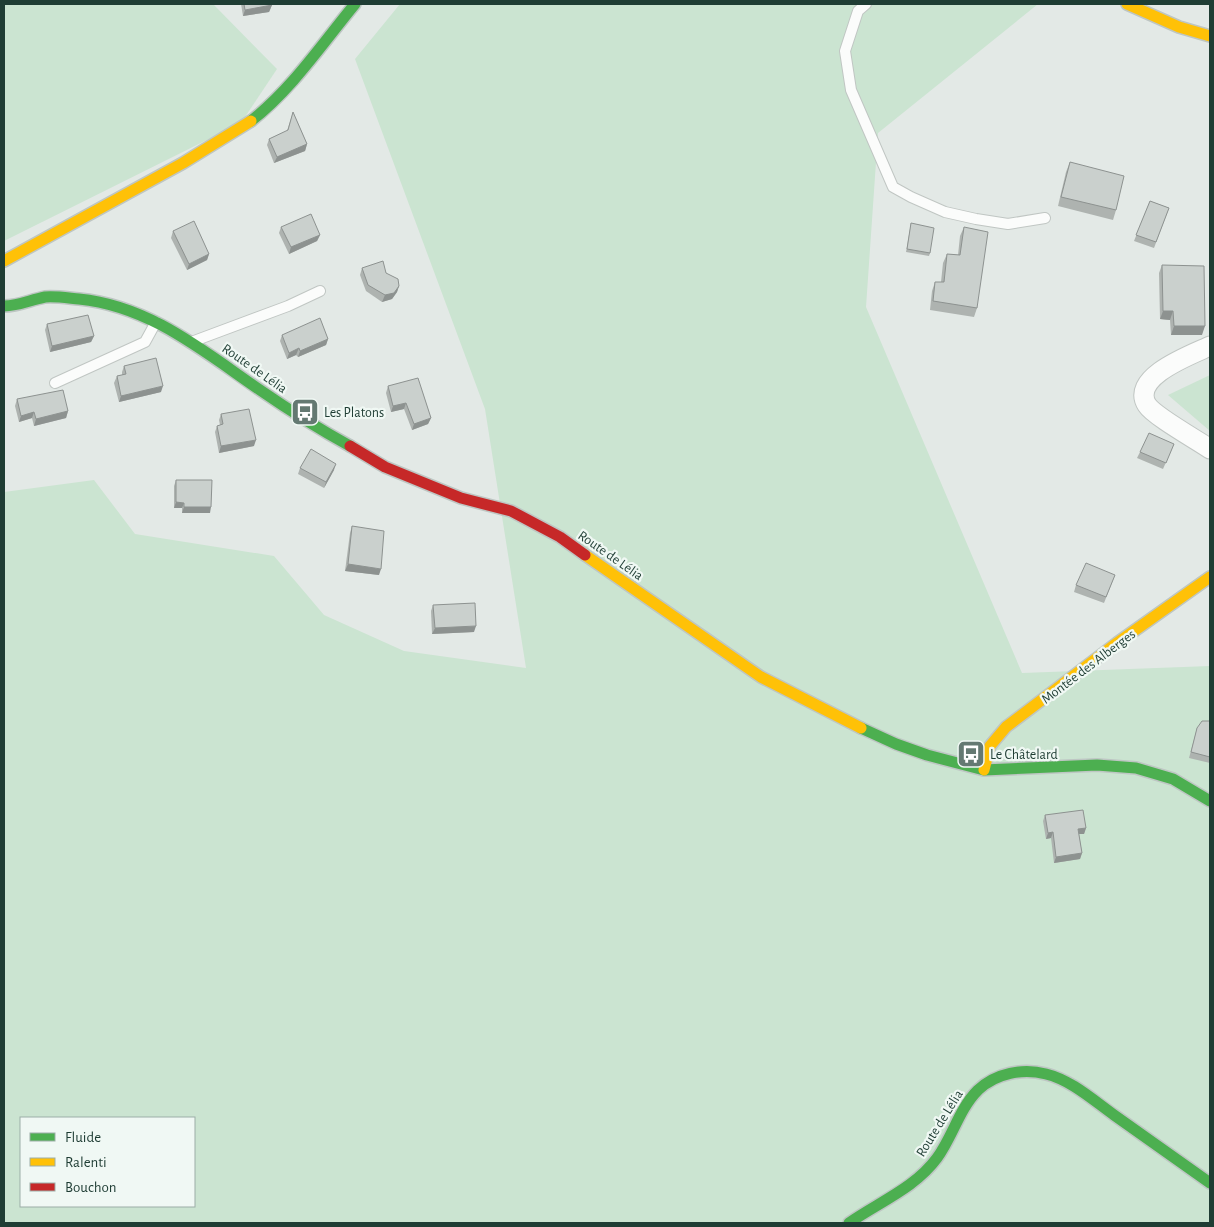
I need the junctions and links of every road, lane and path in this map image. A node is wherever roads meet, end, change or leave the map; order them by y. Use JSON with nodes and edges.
{"nodes":[{"id":1,"x":355,"y":4,"type":"edge"},
{"id":2,"x":866,"y":4,"type":"edge"},
{"id":3,"x":1127,"y":4,"type":"edge"},
{"id":4,"x":1210,"y":36,"type":"edge"},
{"id":5,"x":1045,"y":218,"type":"dead end"},
{"id":6,"x":4,"y":261,"type":"edge"},
{"id":7,"x":320,"y":291,"type":"dead end"},
{"id":8,"x":4,"y":306,"type":"edge"},
{"id":9,"x":156,"y":321,"type":"junction"},
{"id":10,"x":191,"y":342,"type":"junction"},
{"id":11,"x":1210,"y":346,"type":"edge"},
{"id":12,"x":55,"y":383,"type":"dead end"},
{"id":13,"x":1210,"y":449,"type":"edge"},
{"id":14,"x":1210,"y":577,"type":"edge"},
{"id":15,"x":984,"y":770,"type":"junction"},
{"id":16,"x":1210,"y":801,"type":"edge"},
{"id":17,"x":1210,"y":1183,"type":"edge"},
{"id":18,"x":849,"y":1223,"type":"edge"}],
"edges":[{"from":1,"to":6,"type":"street"},
{"from":2,"to":5,"type":"lane"},
{"from":3,"to":4,"type":"street"},
{"from":7,"to":10,"type":"lane"},
{"from":8,"to":9,"type":"street","name":"Route de Lélia"},
{"from":9,"to":10,"type":"street","name":"Route de Lélia"},
{"from":9,"to":12,"type":"lane"},
{"from":10,"to":15,"type":"street","name":"Route de Lélia"},
{"from":11,"to":13,"type":"street"},
{"from":14,"to":15,"type":"street","name":"Montée des Alberges"},
{"from":15,"to":16,"type":"street","name":"Route de Lélia"},
{"from":17,"to":18,"type":"street","name":"Route de Lélia"}]}
